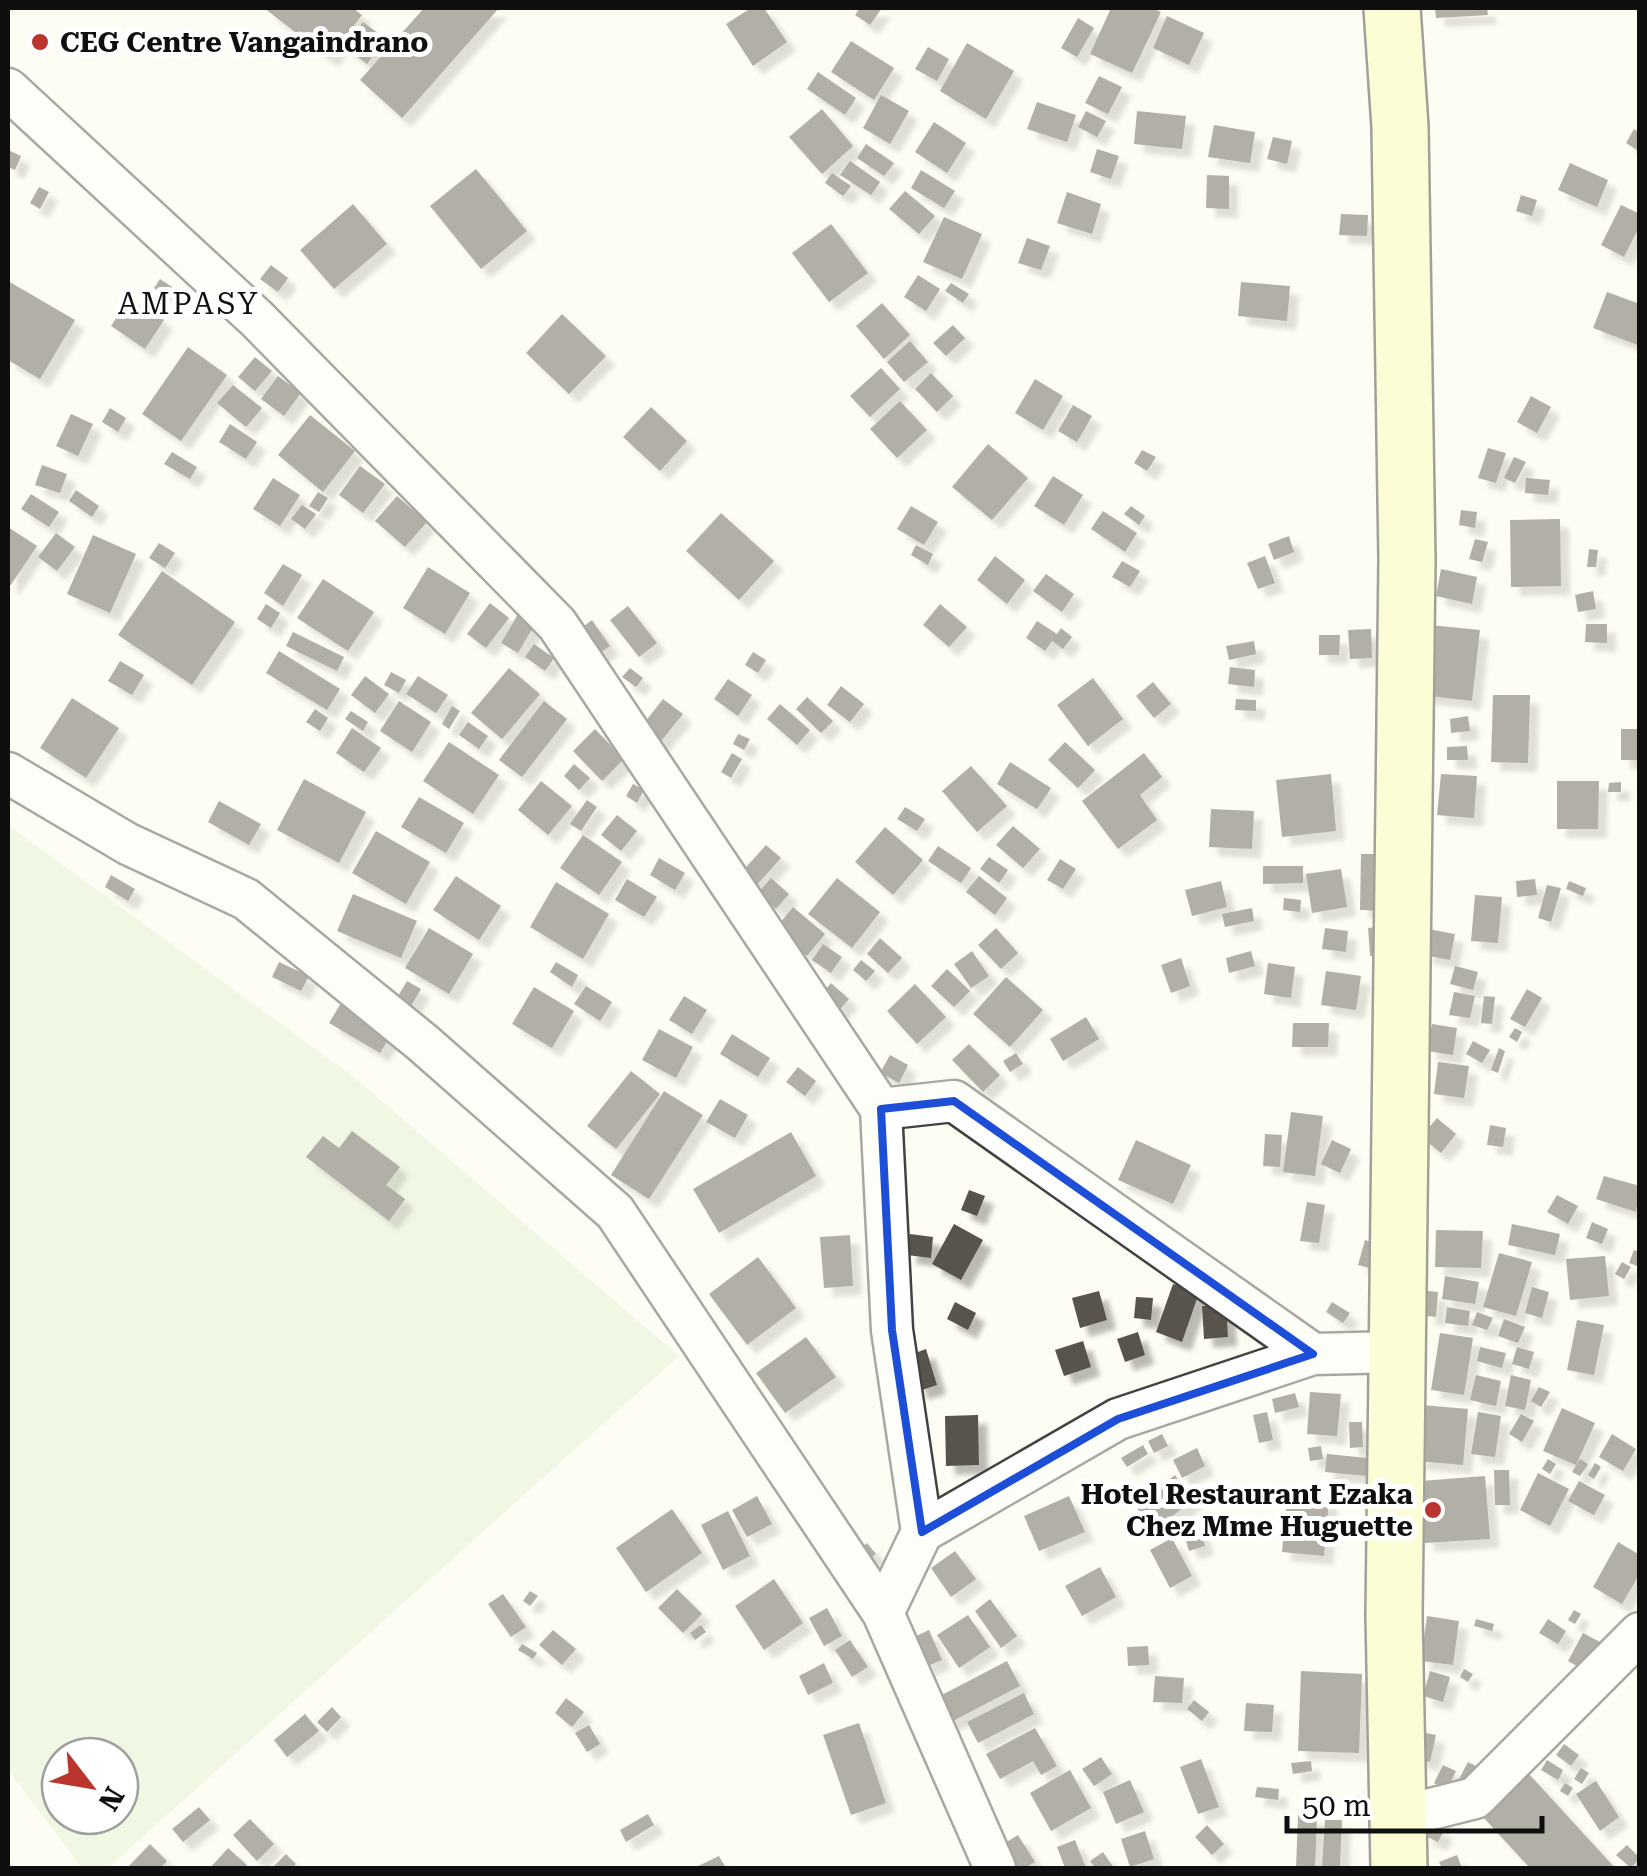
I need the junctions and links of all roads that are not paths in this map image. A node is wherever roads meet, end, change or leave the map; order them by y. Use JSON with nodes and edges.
{"nodes":[{"id":1,"x":1392,"y":8,"type":"edge"},
{"id":2,"x":8,"y":89,"type":"edge"},
{"id":3,"x":8,"y":774,"type":"edge"},
{"id":4,"x":881,"y":1109,"type":"junction"},
{"id":5,"x":1399,"y":1352,"type":"junction"},
{"id":6,"x":1313,"y":1354,"type":"junction"},
{"id":7,"x":922,"y":1532,"type":"junction"},
{"id":8,"x":883,"y":1613,"type":"junction"},
{"id":9,"x":1640,"y":1633,"type":"edge"},
{"id":10,"x":1640,"y":1668,"type":"edge"},
{"id":11,"x":1570,"y":1700,"type":"junction"},
{"id":12,"x":1399,"y":1843,"type":"edge"},
{"id":13,"x":995,"y":1868,"type":"edge"}],
"edges":[{"from":1,"to":5,"type":"street"},
{"from":2,"to":4,"type":"street"},
{"from":3,"to":8,"type":"street"},
{"from":4,"to":6,"type":"street"},
{"from":4,"to":7,"type":"street"},
{"from":5,"to":6,"type":"street"},
{"from":5,"to":12,"type":"street"},
{"from":6,"to":7,"type":"street"},
{"from":7,"to":8,"type":"street"},
{"from":8,"to":13,"type":"street"},
{"from":9,"to":11,"type":"street"},
{"from":10,"to":11,"type":"street"},
{"from":11,"to":12,"type":"street"}]}
